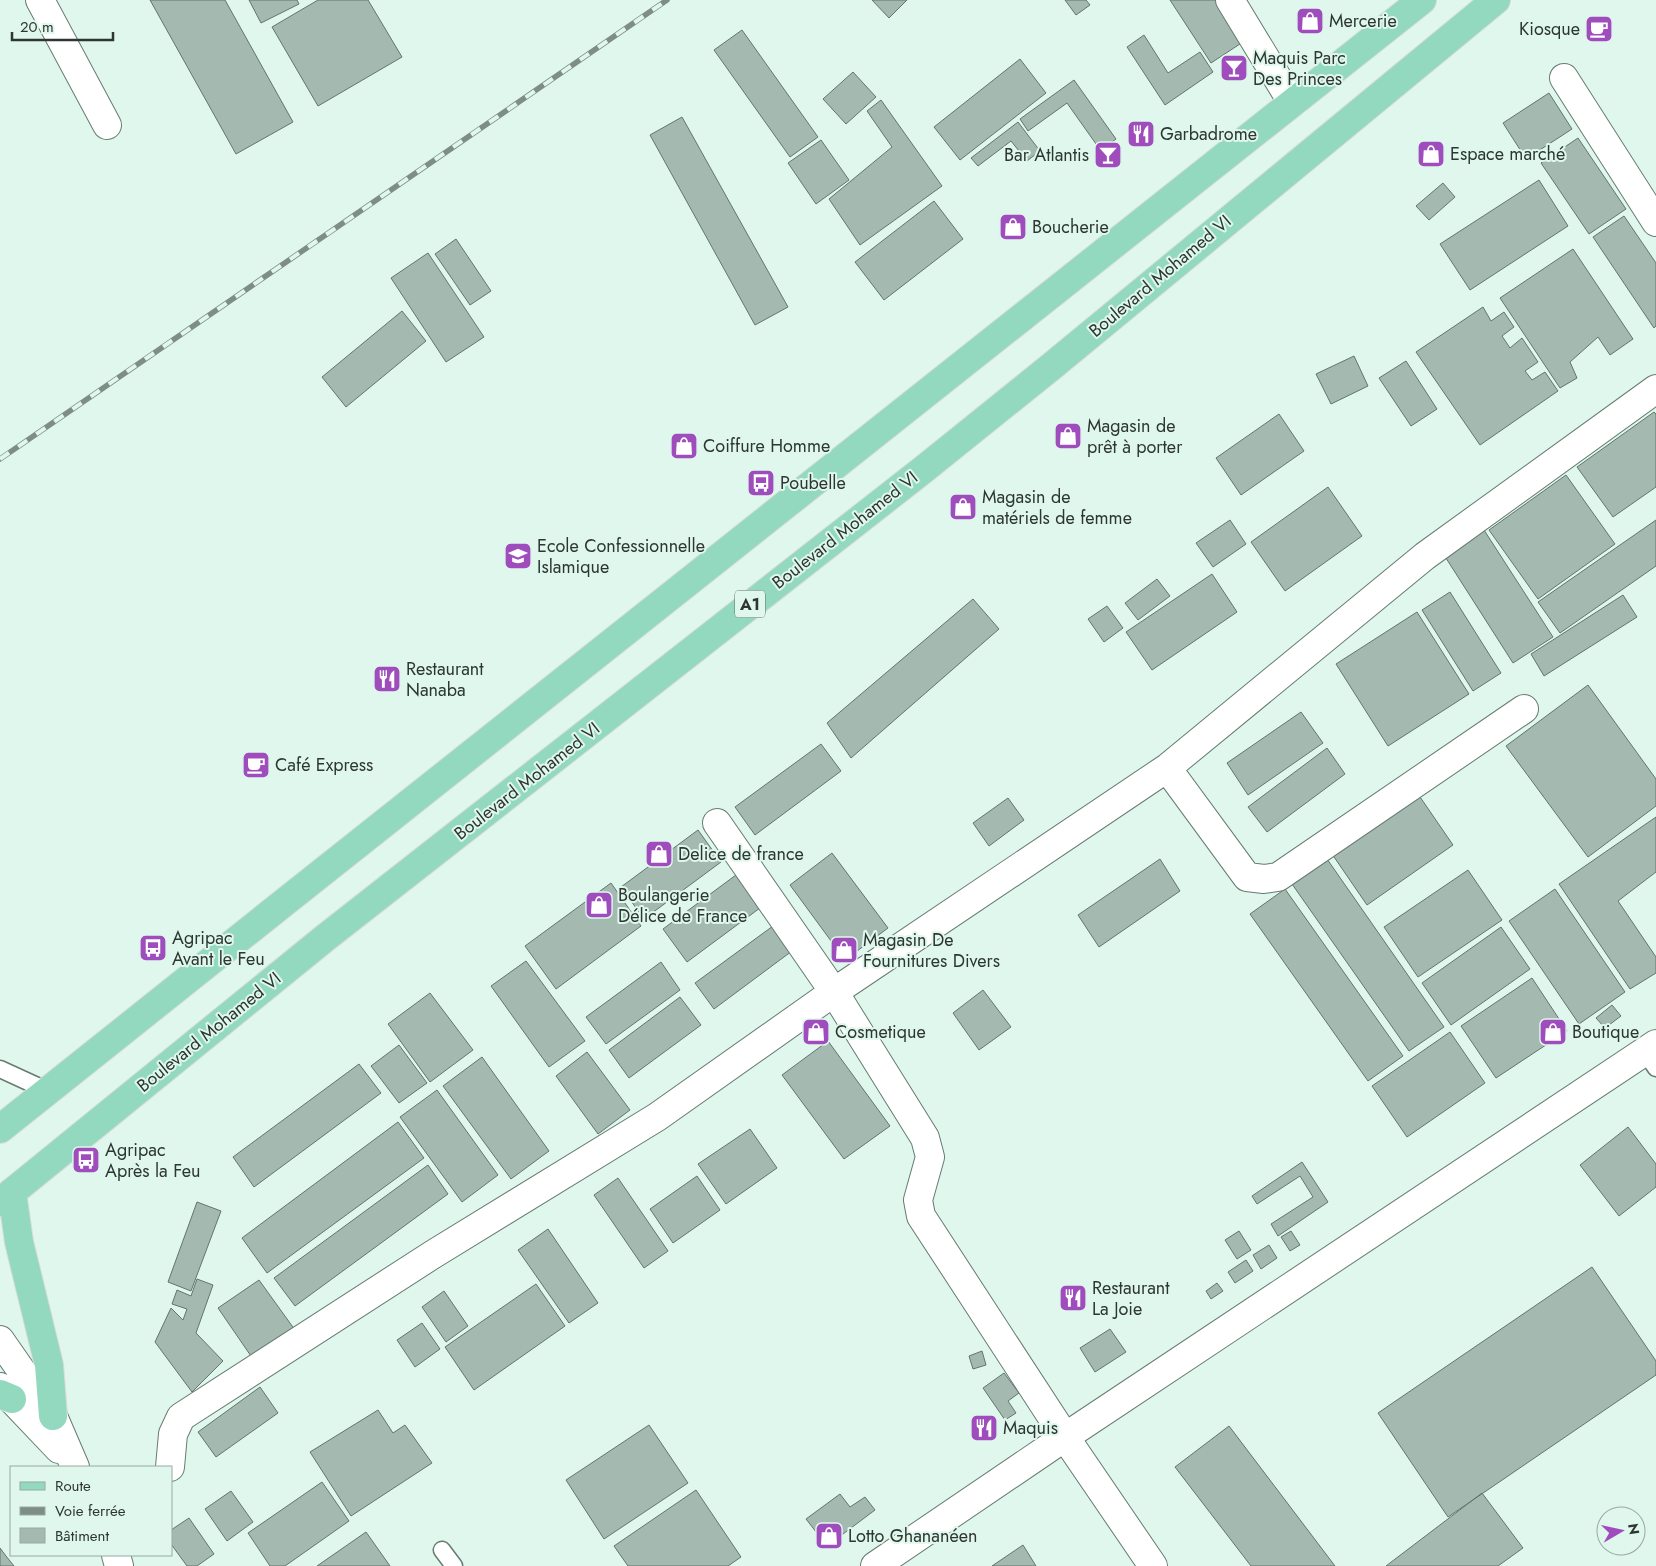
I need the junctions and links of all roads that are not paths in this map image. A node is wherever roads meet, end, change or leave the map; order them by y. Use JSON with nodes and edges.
{"nodes":[{"id":1,"x":40,"y":0,"type":"edge"},
{"id":2,"x":1230,"y":0,"type":"edge"},
{"id":3,"x":1422,"y":0,"type":"edge"},
{"id":4,"x":1496,"y":0,"type":"edge"},
{"id":5,"x":1564,"y":78,"type":"dead end"},
{"id":6,"x":1292,"y":102,"type":"junction"},
{"id":7,"x":106,"y":125,"type":"dead end"},
{"id":8,"x":1656,"y":222,"type":"edge"},
{"id":9,"x":1656,"y":390,"type":"edge"},
{"id":10,"x":1524,"y":709,"type":"dead end"},
{"id":11,"x":1167,"y":768,"type":"junction"},
{"id":12,"x":717,"y":823,"type":"dead end"},
{"id":13,"x":834,"y":992,"type":"junction"},
{"id":14,"x":1652,"y":1055,"type":"edge"},
{"id":15,"x":0,"y":1069,"type":"edge"},
{"id":16,"x":48,"y":1091,"type":"junction"},
{"id":17,"x":0,"y":1130,"type":"edge"},
{"id":18,"x":6,"y":1197,"type":"edge"},
{"id":19,"x":0,"y":1340,"type":"edge"},
{"id":20,"x":4,"y":1393,"type":"edge"},
{"id":21,"x":53,"y":1416,"type":"junction"},
{"id":22,"x":1065,"y":1437,"type":"junction"},
{"id":23,"x":74,"y":1465,"type":"edge"},
{"id":24,"x":170,"y":1466,"type":"edge"},
{"id":25,"x":442,"y":1550,"type":"dead end"},
{"id":26,"x":454,"y":1566,"type":"edge"},
{"id":27,"x":875,"y":1566,"type":"edge"},
{"id":28,"x":1153,"y":1566,"type":"edge"}],
"edges":[{"from":1,"to":7,"type":"street"},
{"from":2,"to":6,"type":"street"},
{"from":3,"to":6,"type":"main road"},
{"from":4,"to":18,"type":"main road","name":"Boulevard Mohamed VI","number":"A1"},
{"from":5,"to":8,"type":"street"},
{"from":6,"to":16,"type":"main road"},
{"from":9,"to":11,"type":"street"},
{"from":10,"to":11,"type":"street"},
{"from":11,"to":13,"type":"street"},
{"from":12,"to":13,"type":"street"},
{"from":13,"to":22,"type":"street"},
{"from":13,"to":24,"type":"street"},
{"from":14,"to":22,"type":"street"},
{"from":15,"to":16,"type":"lane"},
{"from":16,"to":17,"type":"main road"},
{"from":18,"to":21,"type":"main road"},
{"from":19,"to":21,"type":"street"},
{"from":20,"to":23,"type":"street"},
{"from":21,"to":23,"type":"street"},
{"from":22,"to":27,"type":"street"},
{"from":22,"to":28,"type":"street"},
{"from":25,"to":26,"type":"lane"}]}
